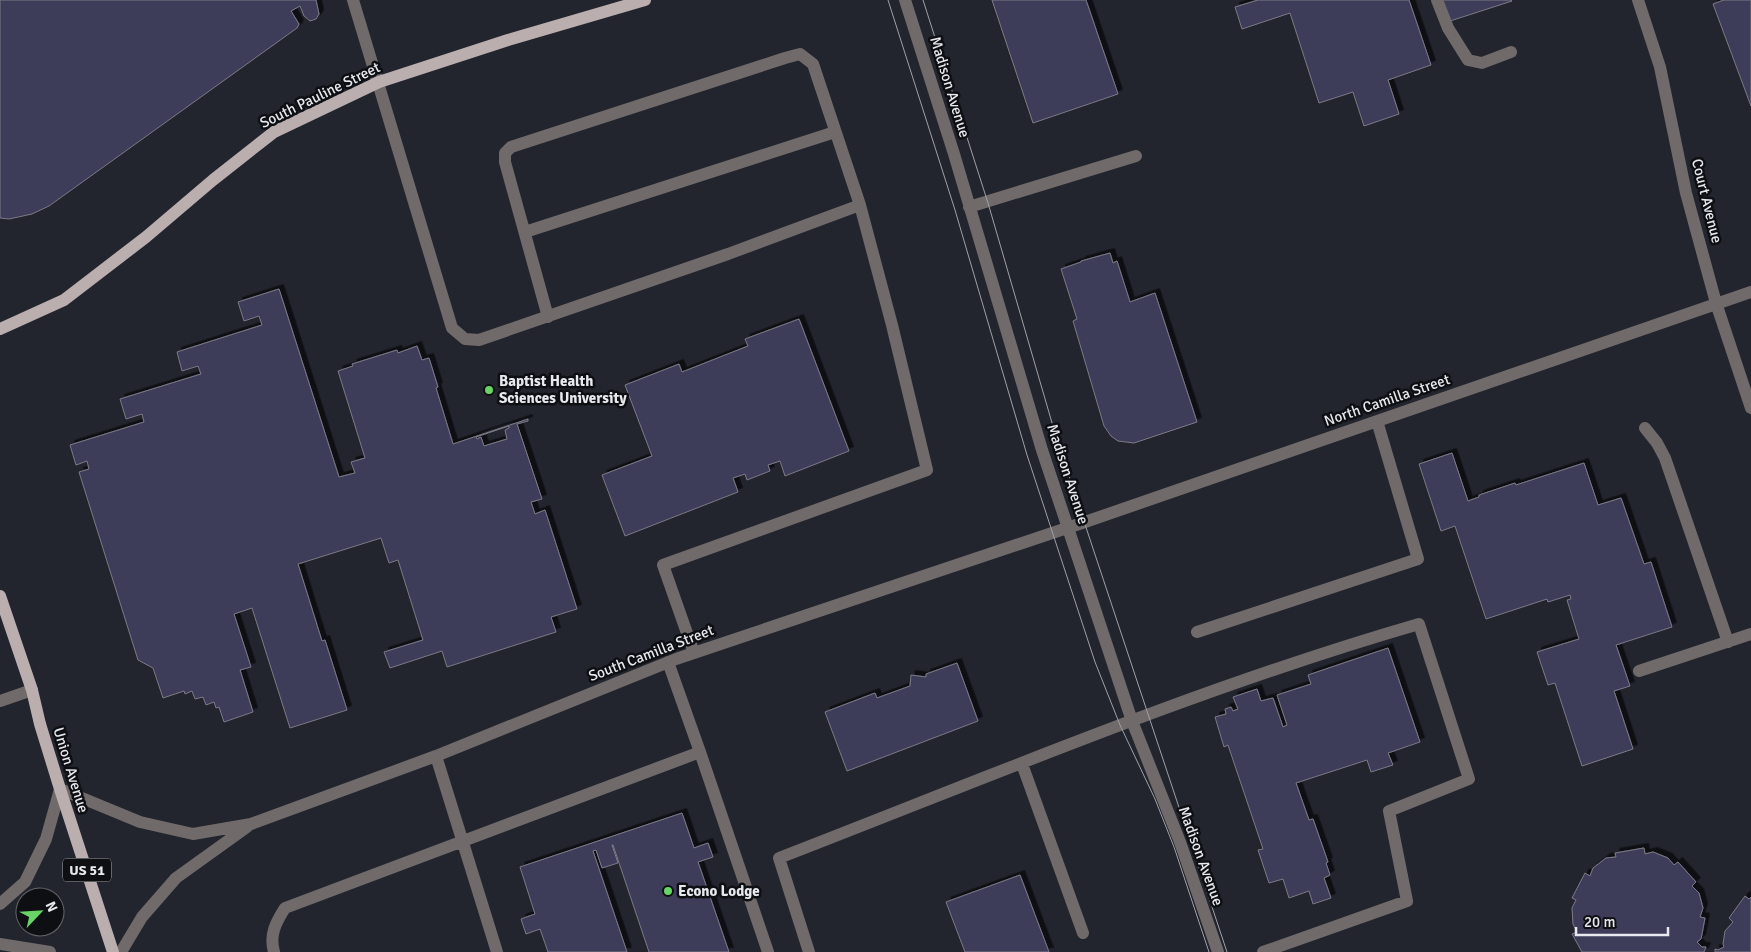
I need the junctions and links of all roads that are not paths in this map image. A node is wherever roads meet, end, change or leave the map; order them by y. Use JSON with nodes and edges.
{"nodes":[{"id":1,"x":354,"y":0,"type":"edge"},
{"id":2,"x":905,"y":0,"type":"edge"},
{"id":3,"x":1437,"y":0,"type":"edge"},
{"id":4,"x":1638,"y":0,"type":"edge"},
{"id":5,"x":639,"y":1,"type":"edge"},
{"id":6,"x":1511,"y":52,"type":"dead end"},
{"id":7,"x":379,"y":82,"type":"junction"},
{"id":8,"x":836,"y":132,"type":"junction"},
{"id":9,"x":1136,"y":156,"type":"dead end"},
{"id":10,"x":860,"y":205,"type":"junction"},
{"id":11,"x":970,"y":207,"type":"junction"},
{"id":12,"x":525,"y":232,"type":"junction"},
{"id":13,"x":1751,"y":292,"type":"edge"},
{"id":14,"x":1716,"y":303,"type":"junction"},
{"id":15,"x":548,"y":317,"type":"junction"},
{"id":16,"x":0,"y":329,"type":"edge"},
{"id":17,"x":1751,"y":408,"type":"edge"},
{"id":18,"x":1377,"y":421,"type":"junction"},
{"id":19,"x":1645,"y":428,"type":"dead end"},
{"id":20,"x":1068,"y":528,"type":"junction"},
{"id":21,"x":0,"y":596,"type":"edge"},
{"id":22,"x":1198,"y":632,"type":"dead end"},
{"id":23,"x":1751,"y":634,"type":"edge"},
{"id":24,"x":1728,"y":642,"type":"junction"},
{"id":25,"x":694,"y":653,"type":"junction"},
{"id":26,"x":668,"y":662,"type":"junction"},
{"id":27,"x":1639,"y":671,"type":"dead end"},
{"id":28,"x":32,"y":690,"type":"junction"},
{"id":29,"x":0,"y":702,"type":"edge"},
{"id":30,"x":1132,"y":721,"type":"junction"},
{"id":31,"x":700,"y":752,"type":"junction"},
{"id":32,"x":436,"y":756,"type":"junction"},
{"id":33,"x":1022,"y":764,"type":"junction"},
{"id":34,"x":60,"y":789,"type":"junction"},
{"id":35,"x":251,"y":824,"type":"junction"},
{"id":36,"x":463,"y":840,"type":"junction"},
{"id":37,"x":0,"y":904,"type":"edge"},
{"id":38,"x":1083,"y":933,"type":"dead end"},
{"id":39,"x":0,"y":944,"type":"edge"},
{"id":40,"x":50,"y":952,"type":"edge"},
{"id":41,"x":113,"y":952,"type":"edge"},
{"id":42,"x":121,"y":952,"type":"edge"},
{"id":43,"x":274,"y":952,"type":"edge"},
{"id":44,"x":497,"y":952,"type":"edge"},
{"id":45,"x":768,"y":952,"type":"edge"},
{"id":46,"x":809,"y":952,"type":"edge"},
{"id":47,"x":1218,"y":952,"type":"edge"},
{"id":48,"x":1263,"y":952,"type":"edge"}],
"edges":[{"from":1,"to":7,"type":"street"},
{"from":2,"to":11,"type":"street","name":"Madison Avenue"},
{"from":3,"to":6,"type":"street"},
{"from":4,"to":14,"type":"street","name":"Court Avenue"},
{"from":5,"to":7,"type":"main road","name":"South Pauline Street"},
{"from":7,"to":15,"type":"street"},
{"from":7,"to":16,"type":"main road","name":"South Pauline Street"},
{"from":8,"to":10,"type":"street"},
{"from":8,"to":12,"type":"street"},
{"from":8,"to":12,"type":"street"},
{"from":9,"to":11,"type":"street"},
{"from":10,"to":15,"type":"street"},
{"from":10,"to":25,"type":"street"},
{"from":11,"to":20,"type":"street","name":"Madison Avenue"},
{"from":12,"to":15,"type":"street"},
{"from":13,"to":14,"type":"street","name":"North Camilla Street"},
{"from":14,"to":17,"type":"street","name":"Court Avenue"},
{"from":14,"to":18,"type":"street","name":"North Camilla Street"},
{"from":18,"to":20,"type":"street","name":"North Camilla Street"},
{"from":18,"to":22,"type":"street"},
{"from":19,"to":24,"type":"street"},
{"from":20,"to":25,"type":"street","name":"South Camilla Street"},
{"from":20,"to":30,"type":"street","name":"Madison Avenue"},
{"from":21,"to":28,"type":"main road","name":"Union Avenue","number":"US 51"},
{"from":23,"to":24,"type":"street"},
{"from":24,"to":27,"type":"street"},
{"from":25,"to":26,"type":"street","name":"South Camilla Street"},
{"from":26,"to":31,"type":"street"},
{"from":26,"to":32,"type":"street","name":"South Camilla Street"},
{"from":28,"to":29,"type":"street"},
{"from":28,"to":34,"type":"main road","name":"Union Avenue","number":"US 51"},
{"from":30,"to":33,"type":"street"},
{"from":30,"to":47,"type":"street","name":"Madison Avenue"},
{"from":30,"to":48,"type":"street"},
{"from":31,"to":36,"type":"street"},
{"from":31,"to":45,"type":"street"},
{"from":32,"to":35,"type":"street","name":"South Camilla Street"},
{"from":32,"to":36,"type":"street"},
{"from":33,"to":38,"type":"street"},
{"from":33,"to":46,"type":"street"},
{"from":34,"to":35,"type":"street","name":"South Camilla Street"},
{"from":34,"to":37,"type":"street"},
{"from":34,"to":41,"type":"main road","name":"Union Avenue","number":"US 51"},
{"from":35,"to":42,"type":"street","name":"South Camilla Street"},
{"from":36,"to":43,"type":"street"},
{"from":36,"to":44,"type":"street"},
{"from":39,"to":40,"type":"street"}]}
